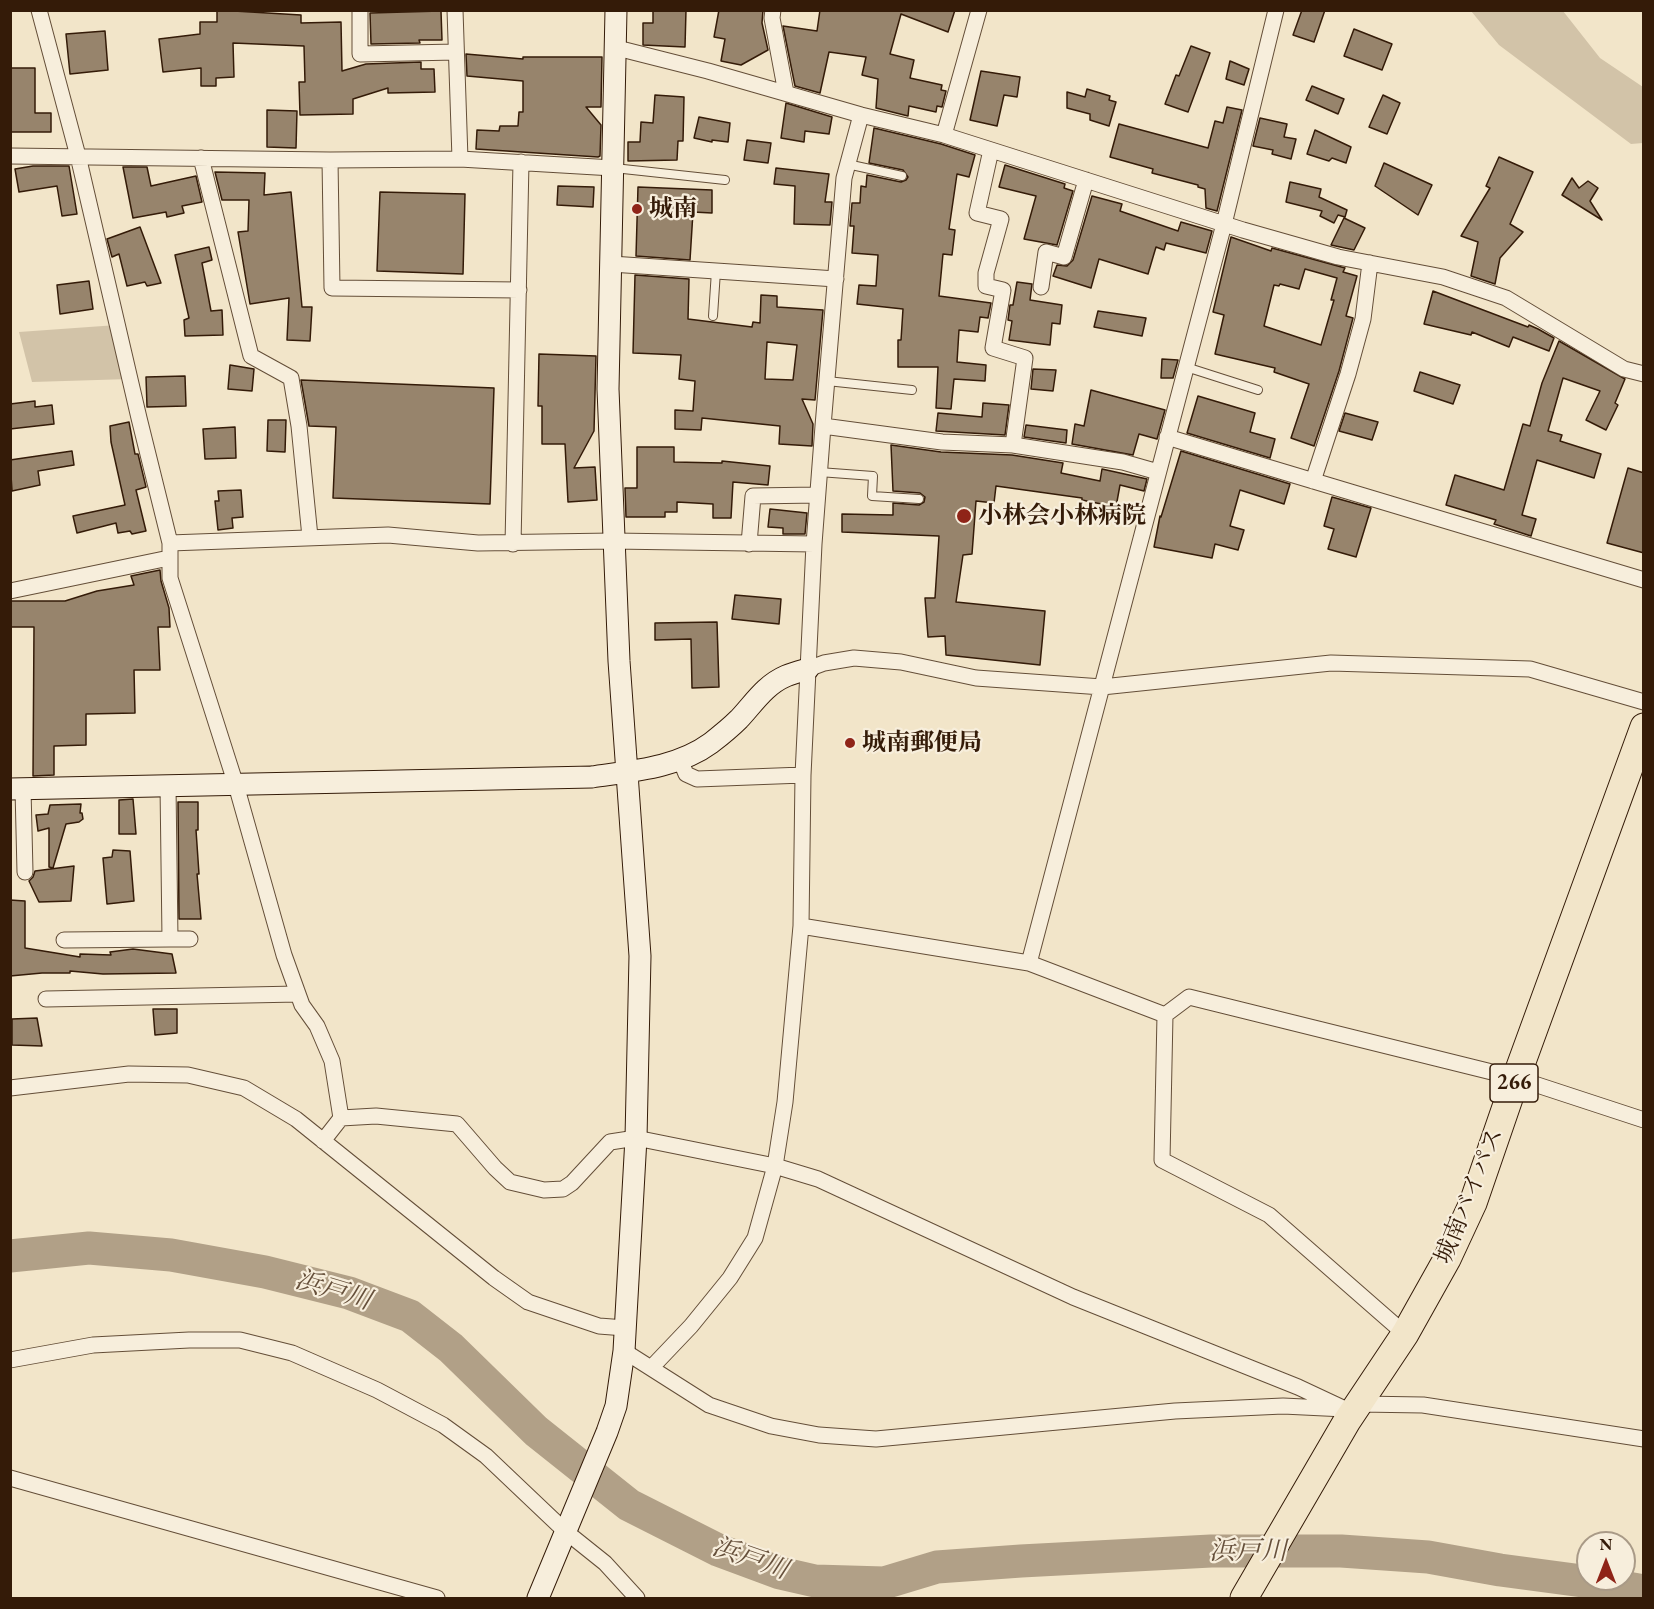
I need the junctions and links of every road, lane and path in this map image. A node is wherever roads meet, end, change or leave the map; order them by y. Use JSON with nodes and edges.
{"nodes":[{"id":1,"x":39,"y":10,"type":"edge"},
{"id":2,"x":360,"y":10,"type":"edge"},
{"id":3,"x":455,"y":10,"type":"edge"},
{"id":4,"x":616,"y":10,"type":"edge"},
{"id":5,"x":773,"y":10,"type":"edge"},
{"id":6,"x":979,"y":10,"type":"edge"},
{"id":7,"x":1276,"y":10,"type":"edge"},
{"id":8,"x":616,"y":48,"type":"junction"},
{"id":9,"x":456,"y":52,"type":"junction"},
{"id":10,"x":786,"y":93,"type":"junction"},
{"id":11,"x":861,"y":115,"type":"junction"},
{"id":12,"x":944,"y":135,"type":"junction"},
{"id":13,"x":991,"y":150,"type":"junction"},
{"id":14,"x":10,"y":156,"type":"edge"},
{"id":15,"x":78,"y":156,"type":"junction"},
{"id":16,"x":201,"y":158,"type":"junction"},
{"id":17,"x":460,"y":159,"type":"junction"},
{"id":18,"x":330,"y":160,"type":"junction"},
{"id":19,"x":521,"y":162,"type":"junction"},
{"id":20,"x":847,"y":164,"type":"junction"},
{"id":21,"x":613,"y":168,"type":"junction"},
{"id":22,"x":902,"y":176,"type":"dead end"},
{"id":23,"x":725,"y":180,"type":"dead end"},
{"id":24,"x":1086,"y":180,"type":"junction"},
{"id":25,"x":1224,"y":224,"type":"junction"},
{"id":26,"x":1370,"y":263,"type":"junction"},
{"id":27,"x":611,"y":264,"type":"junction"},
{"id":28,"x":716,"y":271,"type":"junction"},
{"id":29,"x":836,"y":279,"type":"junction"},
{"id":30,"x":1041,"y":287,"type":"dead end"},
{"id":31,"x":519,"y":290,"type":"junction"},
{"id":32,"x":713,"y":316,"type":"dead end"},
{"id":33,"x":1186,"y":367,"type":"junction"},
{"id":34,"x":1644,"y":374,"type":"edge"},
{"id":35,"x":827,"y":381,"type":"junction"},
{"id":36,"x":912,"y":390,"type":"dead end"},
{"id":37,"x":1258,"y":390,"type":"dead end"},
{"id":38,"x":823,"y":426,"type":"junction"},
{"id":39,"x":1167,"y":437,"type":"junction"},
{"id":40,"x":1013,"y":445,"type":"junction"},
{"id":41,"x":819,"y":472,"type":"junction"},
{"id":42,"x":1158,"y":472,"type":"junction"},
{"id":43,"x":1313,"y":481,"type":"junction"},
{"id":44,"x":818,"y":495,"type":"junction"},
{"id":45,"x":919,"y":499,"type":"dead end"},
{"id":46,"x":310,"y":537,"type":"junction"},
{"id":47,"x":613,"y":542,"type":"junction"},
{"id":48,"x":513,"y":544,"type":"junction"},
{"id":49,"x":749,"y":544,"type":"junction"},
{"id":50,"x":814,"y":544,"type":"junction"},
{"id":51,"x":170,"y":551,"type":"junction"},
{"id":52,"x":1644,"y":580,"type":"edge"},
{"id":53,"x":10,"y":591,"type":"edge"},
{"id":54,"x":808,"y":669,"type":"junction"},
{"id":55,"x":1102,"y":687,"type":"junction"},
{"id":56,"x":1644,"y":702,"type":"edge"},
{"id":57,"x":1644,"y":727,"type":"edge"},
{"id":58,"x":680,"y":759,"type":"junction"},
{"id":59,"x":626,"y":772,"type":"junction"},
{"id":60,"x":803,"y":775,"type":"junction"},
{"id":61,"x":236,"y":785,"type":"junction"},
{"id":62,"x":168,"y":786,"type":"junction"},
{"id":63,"x":17,"y":789,"type":"edge"},
{"id":64,"x":25,"y":872,"type":"dead end"},
{"id":65,"x":801,"y":926,"type":"junction"},
{"id":66,"x":170,"y":939,"type":"junction"},
{"id":67,"x":190,"y":939,"type":"dead end"},
{"id":68,"x":64,"y":940,"type":"dead end"},
{"id":69,"x":1029,"y":963,"type":"junction"},
{"id":70,"x":298,"y":994,"type":"junction"},
{"id":71,"x":46,"y":999,"type":"dead end"},
{"id":72,"x":1165,"y":1015,"type":"junction"},
{"id":73,"x":1516,"y":1078,"type":"junction"},
{"id":74,"x":10,"y":1088,"type":"edge"},
{"id":75,"x":341,"y":1118,"type":"junction"},
{"id":76,"x":1644,"y":1120,"type":"edge"},
{"id":77,"x":636,"y":1138,"type":"junction"},
{"id":78,"x":323,"y":1141,"type":"junction"},
{"id":79,"x":775,"y":1166,"type":"junction"},
{"id":80,"x":625,"y":1328,"type":"junction"},
{"id":81,"x":1405,"y":1334,"type":"junction"},
{"id":82,"x":624,"y":1351,"type":"junction"},
{"id":83,"x":10,"y":1360,"type":"edge"},
{"id":84,"x":652,"y":1367,"type":"junction"},
{"id":85,"x":1351,"y":1411,"type":"junction"},
{"id":86,"x":1644,"y":1439,"type":"edge"},
{"id":87,"x":10,"y":1478,"type":"edge"},
{"id":88,"x":565,"y":1531,"type":"junction"},
{"id":89,"x":437,"y":1599,"type":"edge"},
{"id":90,"x":538,"y":1599,"type":"edge"},
{"id":91,"x":637,"y":1599,"type":"edge"},
{"id":92,"x":1244,"y":1599,"type":"edge"}],
"edges":[{"from":1,"to":15,"type":"street"},
{"from":2,"to":9,"type":"street"},
{"from":3,"to":9,"type":"street"},
{"from":4,"to":8,"type":"street"},
{"from":5,"to":10,"type":"street"},
{"from":6,"to":12,"type":"street"},
{"from":7,"to":25,"type":"street"},
{"from":8,"to":10,"type":"street"},
{"from":8,"to":21,"type":"street"},
{"from":9,"to":17,"type":"street"},
{"from":10,"to":11,"type":"street"},
{"from":11,"to":12,"type":"street"},
{"from":11,"to":20,"type":"street"},
{"from":12,"to":13,"type":"street"},
{"from":13,"to":24,"type":"street"},
{"from":13,"to":40,"type":"street"},
{"from":14,"to":15,"type":"street"},
{"from":15,"to":16,"type":"street"},
{"from":15,"to":51,"type":"street"},
{"from":16,"to":18,"type":"street"},
{"from":16,"to":46,"type":"street"},
{"from":17,"to":18,"type":"street"},
{"from":17,"to":19,"type":"street"},
{"from":18,"to":31,"type":"street"},
{"from":19,"to":21,"type":"street"},
{"from":19,"to":31,"type":"street"},
{"from":20,"to":22,"type":"lane"},
{"from":20,"to":29,"type":"street"},
{"from":21,"to":23,"type":"lane"},
{"from":21,"to":27,"type":"street"},
{"from":24,"to":25,"type":"street"},
{"from":24,"to":30,"type":"street"},
{"from":25,"to":26,"type":"street"},
{"from":25,"to":33,"type":"street"},
{"from":26,"to":34,"type":"street"},
{"from":26,"to":43,"type":"street"},
{"from":27,"to":28,"type":"street"},
{"from":27,"to":47,"type":"street"},
{"from":28,"to":29,"type":"street"},
{"from":28,"to":32,"type":"lane"},
{"from":29,"to":35,"type":"street"},
{"from":31,"to":48,"type":"street"},
{"from":33,"to":37,"type":"lane"},
{"from":33,"to":39,"type":"street"},
{"from":35,"to":36,"type":"lane"},
{"from":35,"to":38,"type":"street"},
{"from":38,"to":40,"type":"street"},
{"from":38,"to":41,"type":"street"},
{"from":39,"to":42,"type":"street"},
{"from":39,"to":43,"type":"street"},
{"from":40,"to":42,"type":"street"},
{"from":41,"to":44,"type":"street"},
{"from":41,"to":45,"type":"lane"},
{"from":42,"to":55,"type":"street"},
{"from":43,"to":52,"type":"street"},
{"from":44,"to":49,"type":"street"},
{"from":44,"to":50,"type":"street"},
{"from":46,"to":48,"type":"street"},
{"from":46,"to":51,"type":"street"},
{"from":47,"to":48,"type":"street"},
{"from":47,"to":49,"type":"street"},
{"from":47,"to":59,"type":"street"},
{"from":49,"to":50,"type":"street"},
{"from":50,"to":54,"type":"street"},
{"from":51,"to":53,"type":"street"},
{"from":51,"to":61,"type":"street"},
{"from":54,"to":55,"type":"street"},
{"from":54,"to":58,"type":"street"},
{"from":54,"to":60,"type":"street"},
{"from":55,"to":56,"type":"street"},
{"from":55,"to":69,"type":"street"},
{"from":57,"to":73,"type":"highway","name":"城南バイパス","number":"266"},
{"from":58,"to":59,"type":"street"},
{"from":58,"to":60,"type":"street"},
{"from":59,"to":61,"type":"street"},
{"from":59,"to":77,"type":"street"},
{"from":60,"to":65,"type":"street"},
{"from":61,"to":62,"type":"street"},
{"from":61,"to":70,"type":"street"},
{"from":62,"to":63,"type":"street"},
{"from":62,"to":66,"type":"street"},
{"from":63,"to":64,"type":"street"},
{"from":65,"to":69,"type":"street"},
{"from":65,"to":79,"type":"street"},
{"from":66,"to":67,"type":"street"},
{"from":66,"to":68,"type":"street"},
{"from":69,"to":72,"type":"street"},
{"from":70,"to":71,"type":"street"},
{"from":70,"to":75,"type":"street"},
{"from":72,"to":73,"type":"street"},
{"from":72,"to":81,"type":"street"},
{"from":73,"to":76,"type":"street"},
{"from":73,"to":81,"type":"highway","name":"城南バイパス","number":"266"},
{"from":74,"to":78,"type":"street"},
{"from":75,"to":77,"type":"street"},
{"from":75,"to":78,"type":"street"},
{"from":77,"to":79,"type":"street"},
{"from":77,"to":80,"type":"street"},
{"from":78,"to":80,"type":"street"},
{"from":79,"to":84,"type":"street"},
{"from":79,"to":85,"type":"street"},
{"from":80,"to":82,"type":"street"},
{"from":81,"to":85,"type":"highway","name":"城南バイパス","number":"266"},
{"from":82,"to":84,"type":"street"},
{"from":82,"to":88,"type":"street"},
{"from":83,"to":88,"type":"street"},
{"from":84,"to":85,"type":"street"},
{"from":85,"to":86,"type":"street"},
{"from":85,"to":92,"type":"highway","name":"城南バイパス","number":"266"},
{"from":87,"to":89,"type":"street"},
{"from":88,"to":90,"type":"street"},
{"from":88,"to":91,"type":"street"}]}
